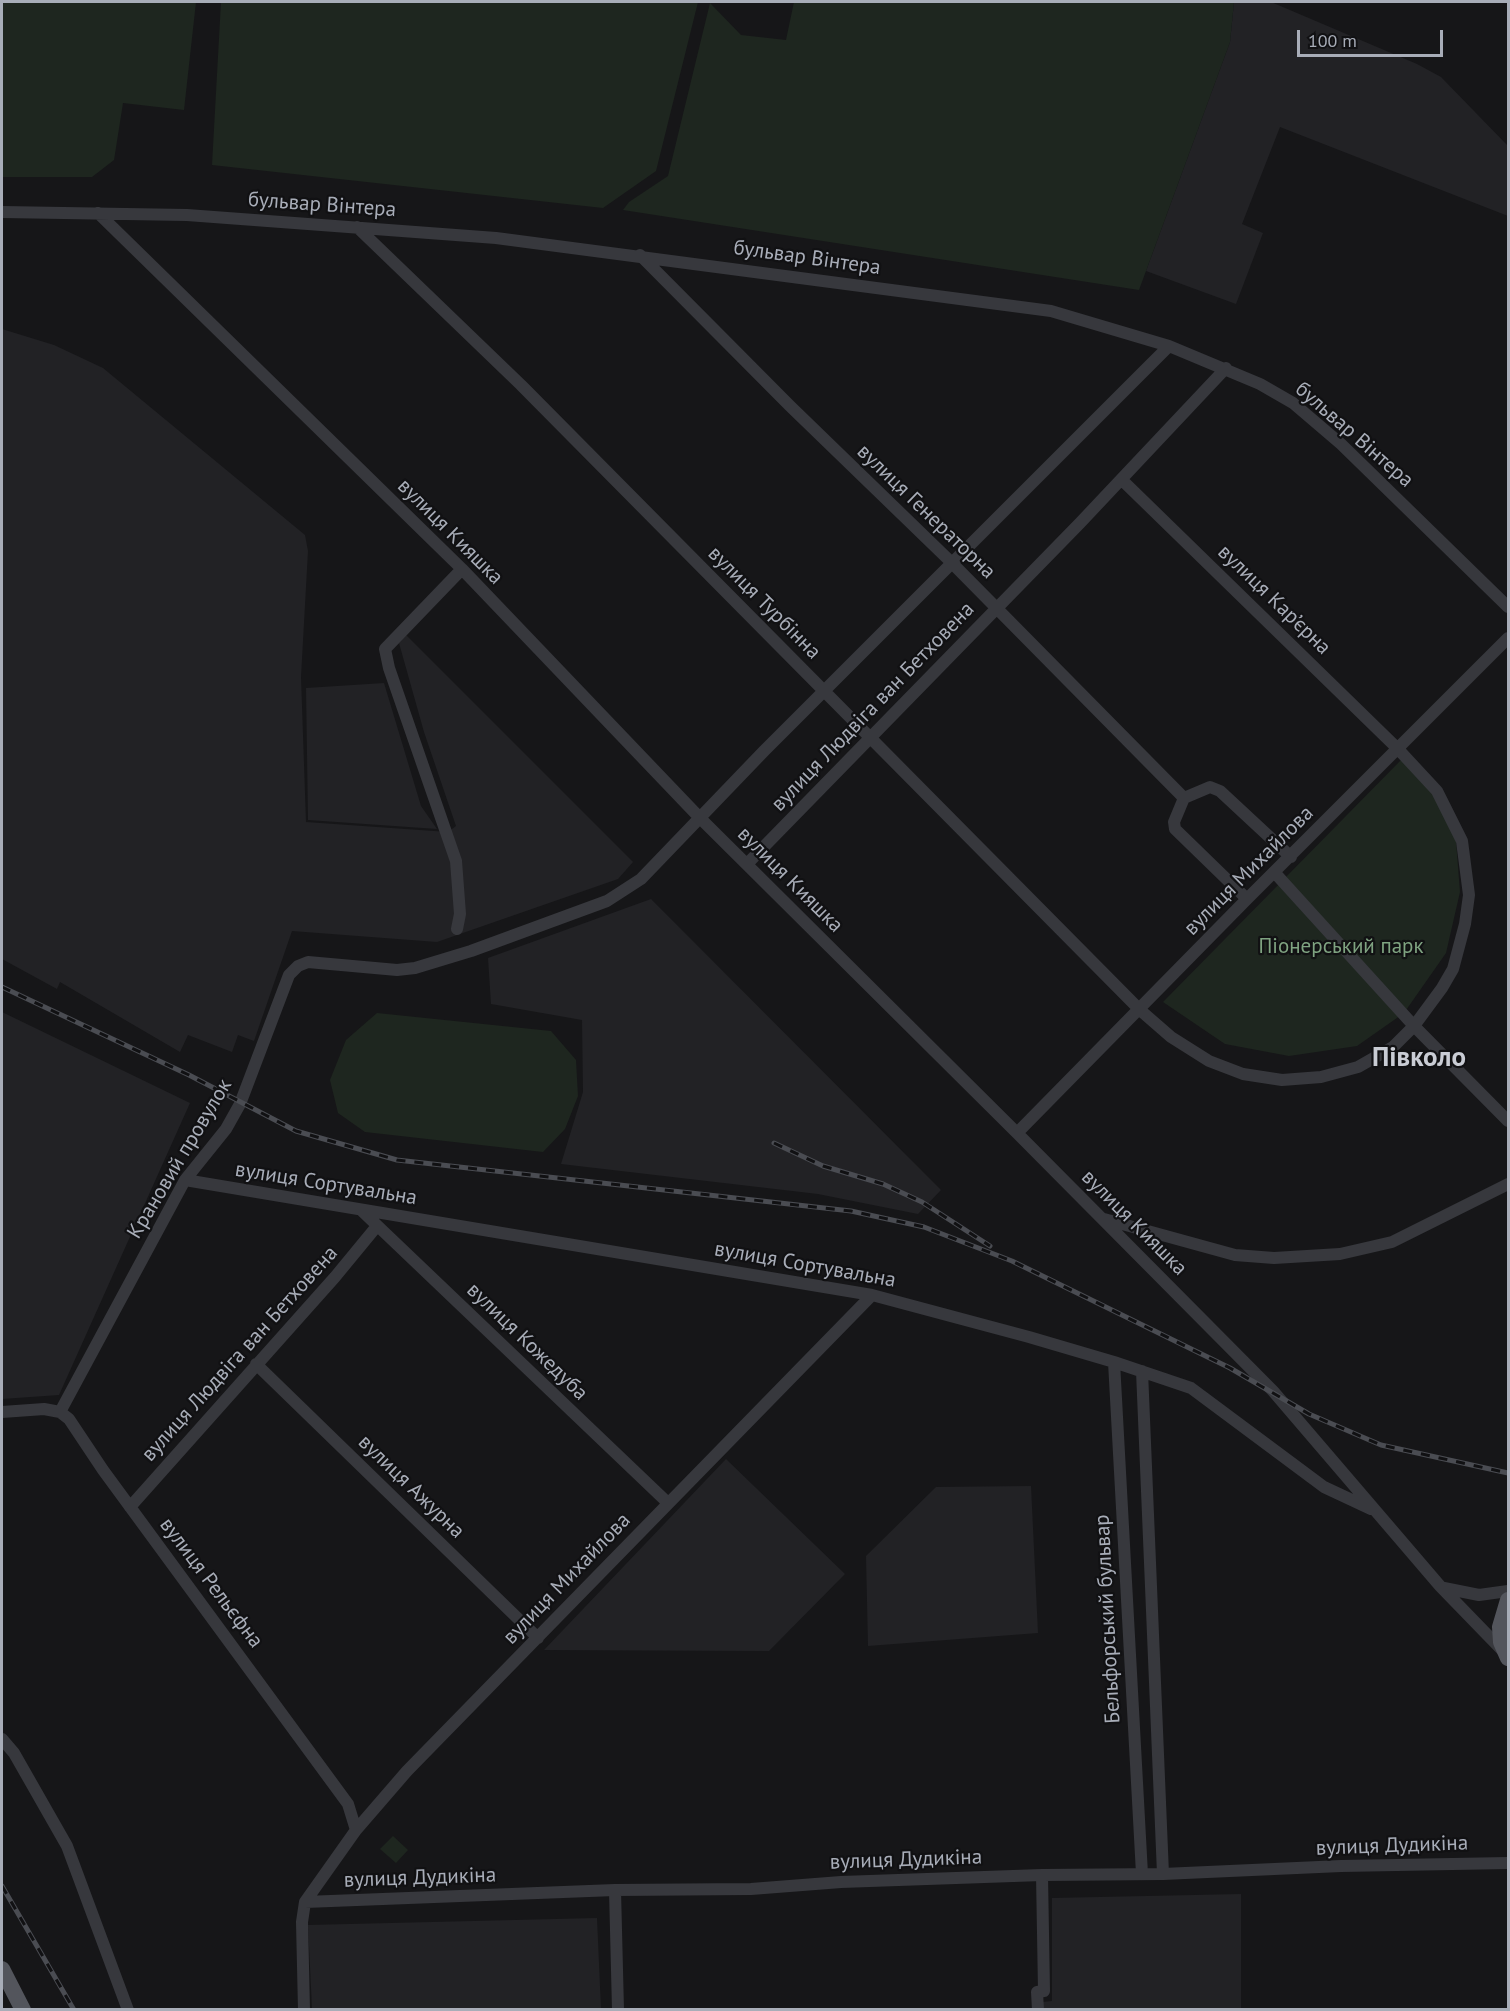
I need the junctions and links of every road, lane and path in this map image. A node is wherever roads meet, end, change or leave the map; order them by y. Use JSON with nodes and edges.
{"nodes":[{"id":1,"x":2,"y":212,"type":"edge"},
{"id":2,"x":98,"y":213,"type":"junction"},
{"id":3,"x":357,"y":227,"type":"junction"},
{"id":4,"x":640,"y":255,"type":"junction"},
{"id":5,"x":1169,"y":346,"type":"junction"},
{"id":6,"x":1226,"y":368,"type":"junction"},
{"id":7,"x":1122,"y":480,"type":"junction"},
{"id":8,"x":951,"y":562,"type":"junction"},
{"id":9,"x":462,"y":569,"type":"junction"},
{"id":10,"x":1509,"y":607,"type":"edge"},
{"id":11,"x":997,"y":608,"type":"junction"},
{"id":12,"x":1509,"y":638,"type":"edge"},
{"id":13,"x":824,"y":692,"type":"junction"},
{"id":14,"x":871,"y":739,"type":"junction"},
{"id":15,"x":1398,"y":749,"type":"junction"},
{"id":16,"x":1184,"y":798,"type":"junction"},
{"id":17,"x":699,"y":817,"type":"junction"},
{"id":18,"x":1291,"y":857,"type":"junction"},
{"id":19,"x":747,"y":864,"type":"junction"},
{"id":20,"x":1275,"y":873,"type":"junction"},
{"id":21,"x":1246,"y":899,"type":"junction"},
{"id":22,"x":458,"y":928,"type":"dead end"},
{"id":23,"x":1140,"y":1010,"type":"junction"},
{"id":24,"x":1414,"y":1026,"type":"junction"},
{"id":25,"x":1509,"y":1121,"type":"edge"},
{"id":26,"x":1017,"y":1133,"type":"junction"},
{"id":27,"x":185,"y":1180,"type":"junction"},
{"id":28,"x":1509,"y":1184,"type":"edge"},
{"id":29,"x":360,"y":1209,"type":"junction"},
{"id":30,"x":1102,"y":1219,"type":"junction"},
{"id":31,"x":377,"y":1226,"type":"junction"},
{"id":32,"x":872,"y":1295,"type":"junction"},
{"id":33,"x":1114,"y":1362,"type":"junction"},
{"id":34,"x":256,"y":1364,"type":"junction"},
{"id":35,"x":1142,"y":1371,"type":"junction"},
{"id":36,"x":2,"y":1412,"type":"edge"},
{"id":37,"x":60,"y":1412,"type":"junction"},
{"id":38,"x":668,"y":1503,"type":"junction"},
{"id":39,"x":130,"y":1507,"type":"junction"},
{"id":40,"x":1375,"y":1511,"type":"junction"},
{"id":41,"x":1440,"y":1586,"type":"junction"},
{"id":42,"x":1509,"y":1591,"type":"edge"},
{"id":43,"x":1509,"y":1600,"type":"edge"},
{"id":44,"x":538,"y":1638,"type":"junction"},
{"id":45,"x":1508,"y":1657,"type":"edge"},
{"id":46,"x":2,"y":1739,"type":"edge"},
{"id":47,"x":356,"y":1830,"type":"junction"},
{"id":48,"x":1509,"y":1863,"type":"edge"},
{"id":49,"x":1142,"y":1874,"type":"junction"},
{"id":50,"x":1163,"y":1874,"type":"junction"},
{"id":51,"x":1042,"y":1875,"type":"junction"},
{"id":52,"x":615,"y":1890,"type":"junction"},
{"id":53,"x":305,"y":1902,"type":"junction"},
{"id":54,"x":2,"y":1969,"type":"edge"},
{"id":55,"x":23,"y":2010,"type":"edge"},
{"id":56,"x":128,"y":2010,"type":"edge"},
{"id":57,"x":304,"y":2010,"type":"edge"},
{"id":58,"x":618,"y":2010,"type":"edge"},
{"id":59,"x":1038,"y":2010,"type":"edge"}],
"edges":[{"from":1,"to":2,"type":"street","name":"бульвар Вінтера"},
{"from":2,"to":3,"type":"street","name":"бульвар Вінтера"},
{"from":2,"to":9,"type":"street","name":"вулиця Кияшка"},
{"from":3,"to":4,"type":"street","name":"бульвар Вінтера"},
{"from":3,"to":13,"type":"street","name":"вулиця Турбінна"},
{"from":4,"to":5,"type":"street","name":"бульвар Вінтера"},
{"from":4,"to":8,"type":"street","name":"вулиця Генераторна"},
{"from":5,"to":6,"type":"street","name":"бульвар Вінтера"},
{"from":5,"to":8,"type":"street"},
{"from":6,"to":7,"type":"street","name":"вулиця Людвіга ван Бетховена"},
{"from":6,"to":10,"type":"street","name":"бульвар Вінтера"},
{"from":7,"to":11,"type":"street","name":"вулиця Людвіга ван Бетховена"},
{"from":7,"to":15,"type":"street","name":"вулиця Кар’єрна"},
{"from":8,"to":11,"type":"street","name":"вулиця Генераторна"},
{"from":8,"to":13,"type":"street"},
{"from":9,"to":17,"type":"street","name":"вулиця Кияшка"},
{"from":9,"to":22,"type":"street"},
{"from":11,"to":14,"type":"street","name":"вулиця Людвіга ван Бетховена"},
{"from":11,"to":16,"type":"street","name":"вулиця Генераторна"},
{"from":12,"to":15,"type":"street","name":"вулиця Михайлова"},
{"from":13,"to":14,"type":"street","name":"вулиця Турбінна"},
{"from":13,"to":17,"type":"street"},
{"from":14,"to":19,"type":"street","name":"вулиця Людвіга ван Бетховена"},
{"from":14,"to":23,"type":"street","name":"вулиця Турбінна"},
{"from":15,"to":18,"type":"street","name":"вулиця Михайлова"},
{"from":15,"to":24,"type":"street","name":"вулиця Кар’єрна"},
{"from":16,"to":18,"type":"street"},
{"from":16,"to":21,"type":"street"},
{"from":17,"to":19,"type":"street","name":"вулиця Кияшка"},
{"from":17,"to":27,"type":"street","name":"Крановий провулок"},
{"from":18,"to":20,"type":"street","name":"вулиця Михайлова"},
{"from":19,"to":26,"type":"street","name":"вулиця Кияшка"},
{"from":20,"to":21,"type":"street","name":"вулиця Михайлова"},
{"from":20,"to":24,"type":"street"},
{"from":21,"to":23,"type":"street","name":"вулиця Михайлова"},
{"from":23,"to":24,"type":"street","name":"вулиця Турбінна"},
{"from":23,"to":26,"type":"street","name":"вулиця Михайлова"},
{"from":24,"to":25,"type":"street"},
{"from":26,"to":30,"type":"street","name":"вулиця Кияшка"},
{"from":27,"to":29,"type":"street","name":"вулиця Сортувальна"},
{"from":27,"to":37,"type":"street","name":"Крановий провулок"},
{"from":28,"to":30,"type":"street"},
{"from":29,"to":31,"type":"street","name":"вулиця Кожедуба"},
{"from":29,"to":32,"type":"street","name":"вулиця Сортувальна"},
{"from":30,"to":40,"type":"street","name":"вулиця Кияшка"},
{"from":31,"to":34,"type":"street","name":"вулиця Людвіга ван Бетховена"},
{"from":31,"to":38,"type":"street","name":"вулиця Кожедуба"},
{"from":32,"to":33,"type":"street","name":"вулиця Сортувальна"},
{"from":32,"to":38,"type":"street","name":"вулиця Михайлова"},
{"from":33,"to":35,"type":"street","name":"вулиця Сортувальна"},
{"from":33,"to":49,"type":"street","name":"Бельфорський бульвар"},
{"from":34,"to":39,"type":"street","name":"вулиця Людвіга ван Бетховена"},
{"from":34,"to":44,"type":"street","name":"вулиця Ажурна"},
{"from":35,"to":40,"type":"street","name":"вулиця Сортувальна"},
{"from":35,"to":50,"type":"street","name":"Бельфорський бульвар"},
{"from":36,"to":37,"type":"street"},
{"from":37,"to":39,"type":"street","name":"вулиця Рельєфна"},
{"from":38,"to":44,"type":"street","name":"вулиця Михайлова"},
{"from":39,"to":47,"type":"street","name":"вулиця Рельєфна"},
{"from":40,"to":41,"type":"street","name":"вулиця Кияшка"},
{"from":41,"to":42,"type":"street"},
{"from":41,"to":45,"type":"street","name":"вулиця Кияшка"},
{"from":43,"to":45,"type":"main road"},
{"from":44,"to":47,"type":"street","name":"вулиця Михайлова"},
{"from":46,"to":56,"type":"street"},
{"from":47,"to":53,"type":"street","name":"вулиця Михайлова"},
{"from":48,"to":50,"type":"street","name":"вулиця Дудикіна"},
{"from":49,"to":50,"type":"street","name":"вулиця Дудикіна"},
{"from":49,"to":51,"type":"street","name":"вулиця Дудикіна"},
{"from":51,"to":52,"type":"street","name":"вулиця Дудикіна"},
{"from":51,"to":59,"type":"street"},
{"from":52,"to":53,"type":"street","name":"вулиця Дудикіна"},
{"from":52,"to":58,"type":"street"},
{"from":53,"to":57,"type":"street"},
{"from":54,"to":55,"type":"main road"}]}
